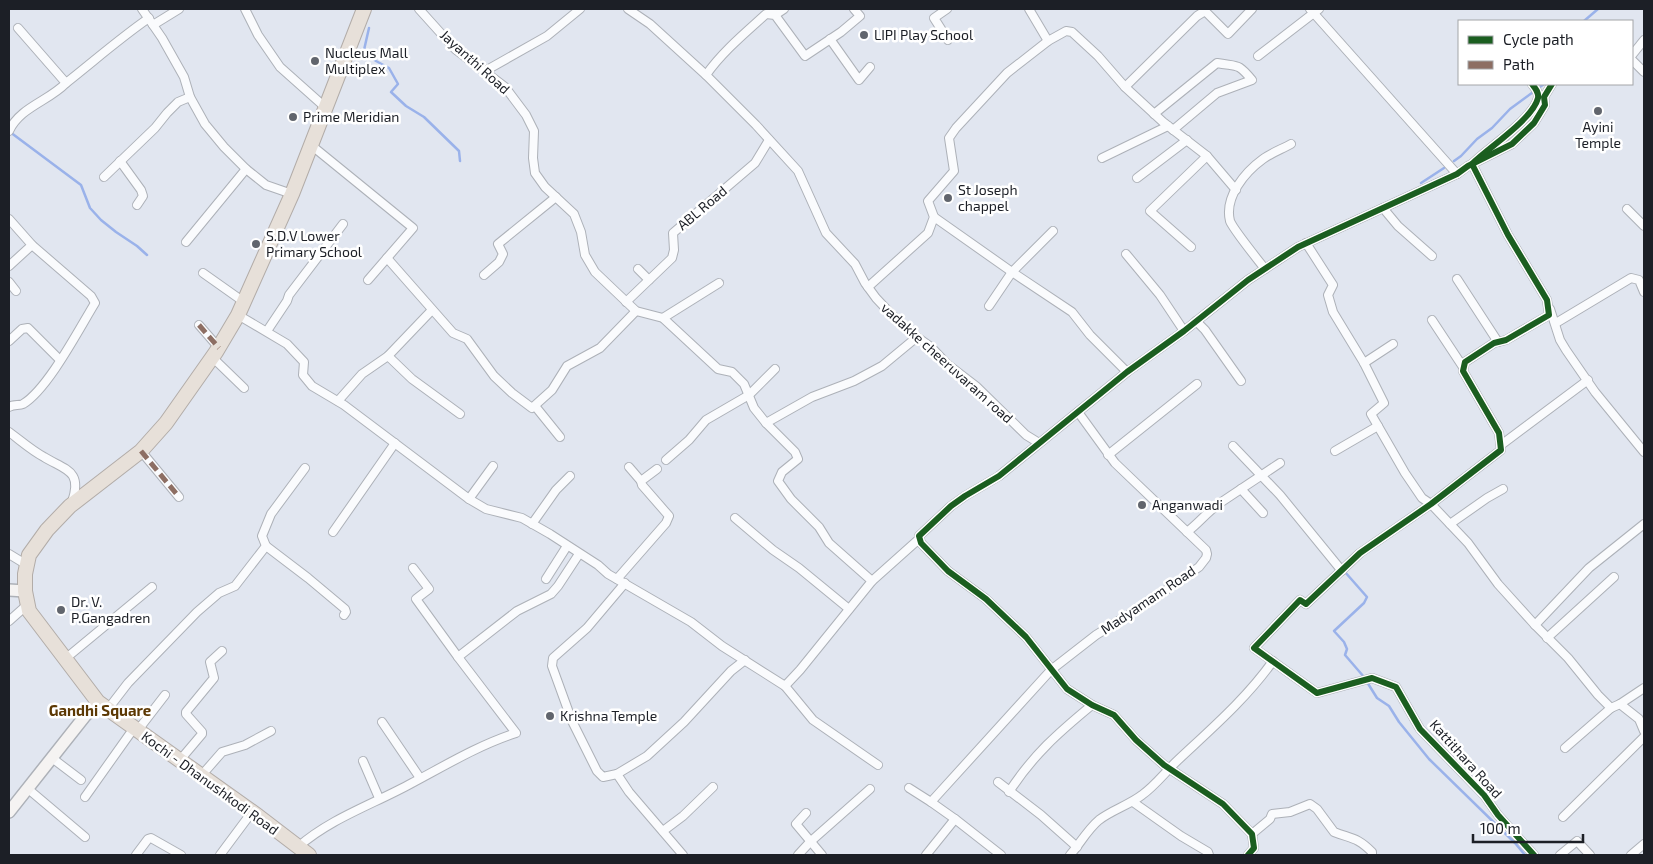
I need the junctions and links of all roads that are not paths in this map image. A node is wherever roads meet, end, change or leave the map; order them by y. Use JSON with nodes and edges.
{"nodes":[{"id":1,"x":142,"y":9,"type":"edge"},
{"id":2,"x":179,"y":9,"type":"edge"},
{"id":3,"x":245,"y":9,"type":"edge"},
{"id":4,"x":364,"y":9,"type":"edge"},
{"id":5,"x":419,"y":9,"type":"edge"},
{"id":6,"x":580,"y":9,"type":"edge"},
{"id":7,"x":629,"y":9,"type":"edge"},
{"id":8,"x":784,"y":9,"type":"edge"},
{"id":9,"x":854,"y":9,"type":"edge"},
{"id":10,"x":947,"y":9,"type":"edge"},
{"id":11,"x":1029,"y":9,"type":"edge"},
{"id":12,"x":1252,"y":9,"type":"edge"},
{"id":13,"x":1314,"y":10,"type":"edge"},
{"id":14,"x":772,"y":12,"type":"edge"},
{"id":15,"x":151,"y":22,"type":"junction"},
{"id":16,"x":18,"y":28,"type":"dead end"},
{"id":17,"x":830,"y":39,"type":"junction"},
{"id":18,"x":948,"y":40,"type":"dead end"},
{"id":19,"x":1644,"y":40,"type":"edge"},
{"id":20,"x":1048,"y":41,"type":"junction"},
{"id":21,"x":1633,"y":54,"type":"edge"},
{"id":22,"x":1258,"y":56,"type":"dead end"},
{"id":23,"x":1633,"y":61,"type":"edge"},
{"id":24,"x":870,"y":67,"type":"dead end"},
{"id":25,"x":485,"y":71,"type":"junction"},
{"id":26,"x":1644,"y":72,"type":"edge"},
{"id":27,"x":706,"y":75,"type":"junction"},
{"id":28,"x":66,"y":83,"type":"junction"},
{"id":29,"x":1551,"y":85,"type":"edge"},
{"id":30,"x":1124,"y":87,"type":"junction"},
{"id":31,"x":1535,"y":88,"type":"edge"},
{"id":32,"x":190,"y":97,"type":"junction"},
{"id":33,"x":326,"y":108,"type":"junction"},
{"id":34,"x":1154,"y":114,"type":"junction"},
{"id":35,"x":1170,"y":128,"type":"junction"},
{"id":36,"x":9,"y":131,"type":"edge"},
{"id":37,"x":769,"y":140,"type":"junction"},
{"id":38,"x":1187,"y":140,"type":"junction"},
{"id":39,"x":1291,"y":144,"type":"dead end"},
{"id":40,"x":311,"y":145,"type":"junction"},
{"id":41,"x":1207,"y":156,"type":"junction"},
{"id":42,"x":1102,"y":158,"type":"dead end"},
{"id":43,"x":120,"y":161,"type":"junction"},
{"id":44,"x":1472,"y":164,"type":"junction"},
{"id":45,"x":246,"y":169,"type":"junction"},
{"id":46,"x":1457,"y":174,"type":"junction"},
{"id":47,"x":104,"y":177,"type":"dead end"},
{"id":48,"x":1137,"y":178,"type":"dead end"},
{"id":49,"x":1236,"y":190,"type":"junction"},
{"id":50,"x":292,"y":194,"type":"junction"},
{"id":51,"x":556,"y":197,"type":"junction"},
{"id":52,"x":137,"y":205,"type":"dead end"},
{"id":53,"x":1383,"y":208,"type":"junction"},
{"id":54,"x":1627,"y":208,"type":"dead end"},
{"id":55,"x":934,"y":217,"type":"junction"},
{"id":56,"x":9,"y":219,"type":"edge"},
{"id":57,"x":343,"y":224,"type":"dead end"},
{"id":58,"x":1644,"y":226,"type":"edge"},
{"id":59,"x":1052,"y":231,"type":"dead end"},
{"id":60,"x":186,"y":242,"type":"dead end"},
{"id":61,"x":1306,"y":243,"type":"junction"},
{"id":62,"x":32,"y":245,"type":"junction"},
{"id":63,"x":1191,"y":247,"type":"dead end"},
{"id":64,"x":1126,"y":254,"type":"dead end"},
{"id":65,"x":1432,"y":256,"type":"dead end"},
{"id":66,"x":387,"y":258,"type":"junction"},
{"id":67,"x":9,"y":266,"type":"edge"},
{"id":68,"x":638,"y":268,"type":"dead end"},
{"id":69,"x":1265,"y":269,"type":"junction"},
{"id":70,"x":1012,"y":272,"type":"junction"},
{"id":71,"x":202,"y":273,"type":"dead end"},
{"id":72,"x":484,"y":275,"type":"dead end"},
{"id":73,"x":1457,"y":279,"type":"dead end"},
{"id":74,"x":368,"y":280,"type":"dead end"},
{"id":75,"x":649,"y":280,"type":"junction"},
{"id":76,"x":9,"y":282,"type":"edge"},
{"id":77,"x":719,"y":283,"type":"dead end"},
{"id":78,"x":868,"y":287,"type":"junction"},
{"id":79,"x":16,"y":291,"type":"dead end"},
{"id":80,"x":1644,"y":292,"type":"edge"},
{"id":81,"x":244,"y":302,"type":"junction"},
{"id":82,"x":626,"y":302,"type":"junction"},
{"id":83,"x":989,"y":306,"type":"dead end"},
{"id":84,"x":1549,"y":308,"type":"junction"},
{"id":85,"x":432,"y":310,"type":"junction"},
{"id":86,"x":636,"y":311,"type":"junction"},
{"id":87,"x":238,"y":315,"type":"junction"},
{"id":88,"x":663,"y":318,"type":"junction"},
{"id":89,"x":1432,"y":320,"type":"dead end"},
{"id":90,"x":1196,"y":321,"type":"junction"},
{"id":91,"x":1556,"y":323,"type":"junction"},
{"id":92,"x":199,"y":326,"type":"dead end"},
{"id":93,"x":268,"y":331,"type":"junction"},
{"id":94,"x":1184,"y":331,"type":"junction"},
{"id":95,"x":916,"y":337,"type":"junction"},
{"id":96,"x":9,"y":341,"type":"edge"},
{"id":97,"x":1498,"y":342,"type":"junction"},
{"id":98,"x":1392,"y":344,"type":"dead end"},
{"id":99,"x":215,"y":353,"type":"junction"},
{"id":100,"x":388,"y":356,"type":"junction"},
{"id":101,"x":60,"y":360,"type":"junction"},
{"id":102,"x":1364,"y":363,"type":"junction"},
{"id":103,"x":1463,"y":367,"type":"junction"},
{"id":104,"x":775,"y":369,"type":"dead end"},
{"id":105,"x":1126,"y":372,"type":"junction"},
{"id":106,"x":1588,"y":380,"type":"junction"},
{"id":107,"x":1241,"y":381,"type":"dead end"},
{"id":108,"x":1197,"y":384,"type":"dead end"},
{"id":109,"x":244,"y":388,"type":"dead end"},
{"id":110,"x":749,"y":395,"type":"junction"},
{"id":111,"x":338,"y":401,"type":"junction"},
{"id":112,"x":10,"y":404,"type":"edge"},
{"id":113,"x":535,"y":406,"type":"junction"},
{"id":114,"x":1078,"y":412,"type":"junction"},
{"id":115,"x":460,"y":414,"type":"dead end"},
{"id":116,"x":766,"y":423,"type":"junction"},
{"id":117,"x":1378,"y":426,"type":"junction"},
{"id":118,"x":9,"y":432,"type":"edge"},
{"id":119,"x":560,"y":437,"type":"dead end"},
{"id":120,"x":395,"y":443,"type":"junction"},
{"id":121,"x":1040,"y":443,"type":"junction"},
{"id":122,"x":1501,"y":445,"type":"junction"},
{"id":123,"x":1233,"y":446,"type":"dead end"},
{"id":124,"x":141,"y":451,"type":"junction"},
{"id":125,"x":1335,"y":451,"type":"dead end"},
{"id":126,"x":1644,"y":452,"type":"edge"},
{"id":127,"x":1108,"y":455,"type":"junction"},
{"id":128,"x":666,"y":460,"type":"dead end"},
{"id":129,"x":1280,"y":463,"type":"dead end"},
{"id":130,"x":493,"y":466,"type":"dead end"},
{"id":131,"x":305,"y":468,"type":"dead end"},
{"id":132,"x":629,"y":468,"type":"dead end"},
{"id":133,"x":657,"y":469,"type":"dead end"},
{"id":134,"x":570,"y":476,"type":"dead end"},
{"id":135,"x":1260,"y":476,"type":"junction"},
{"id":136,"x":642,"y":482,"type":"junction"},
{"id":137,"x":1241,"y":489,"type":"junction"},
{"id":138,"x":1503,"y":489,"type":"dead end"},
{"id":139,"x":180,"y":496,"type":"dead end"},
{"id":140,"x":469,"y":499,"type":"junction"},
{"id":141,"x":1431,"y":504,"type":"junction"},
{"id":142,"x":70,"y":506,"type":"junction"},
{"id":143,"x":1263,"y":513,"type":"dead end"},
{"id":144,"x":735,"y":518,"type":"dead end"},
{"id":145,"x":532,"y":524,"type":"junction"},
{"id":146,"x":1450,"y":524,"type":"junction"},
{"id":147,"x":1644,"y":524,"type":"edge"},
{"id":148,"x":333,"y":532,"type":"dead end"},
{"id":149,"x":1187,"y":532,"type":"junction"},
{"id":150,"x":919,"y":539,"type":"junction"},
{"id":151,"x":266,"y":546,"type":"junction"},
{"id":152,"x":567,"y":546,"type":"junction"},
{"id":153,"x":9,"y":554,"type":"edge"},
{"id":154,"x":579,"y":554,"type":"junction"},
{"id":155,"x":27,"y":565,"type":"junction"},
{"id":156,"x":413,"y":568,"type":"dead end"},
{"id":157,"x":1342,"y":570,"type":"junction"},
{"id":158,"x":1614,"y":577,"type":"dead end"},
{"id":159,"x":546,"y":579,"type":"dead end"},
{"id":160,"x":617,"y":579,"type":"junction"},
{"id":161,"x":872,"y":581,"type":"junction"},
{"id":162,"x":625,"y":583,"type":"junction"},
{"id":163,"x":152,"y":587,"type":"dead end"},
{"id":164,"x":9,"y":590,"type":"edge"},
{"id":165,"x":26,"y":598,"type":"junction"},
{"id":166,"x":849,"y":609,"type":"junction"},
{"id":167,"x":344,"y":615,"type":"dead end"},
{"id":168,"x":9,"y":621,"type":"edge"},
{"id":169,"x":1535,"y":625,"type":"junction"},
{"id":170,"x":1548,"y":638,"type":"junction"},
{"id":171,"x":222,"y":651,"type":"dead end"},
{"id":172,"x":458,"y":657,"type":"junction"},
{"id":173,"x":65,"y":659,"type":"junction"},
{"id":174,"x":745,"y":660,"type":"junction"},
{"id":175,"x":1273,"y":662,"type":"junction"},
{"id":176,"x":1051,"y":670,"type":"junction"},
{"id":177,"x":785,"y":686,"type":"junction"},
{"id":178,"x":1644,"y":688,"type":"edge"},
{"id":179,"x":165,"y":695,"type":"dead end"},
{"id":180,"x":1620,"y":704,"type":"junction"},
{"id":181,"x":103,"y":705,"type":"junction"},
{"id":182,"x":1092,"y":706,"type":"junction"},
{"id":183,"x":1611,"y":708,"type":"junction"},
{"id":184,"x":382,"y":722,"type":"dead end"},
{"id":185,"x":136,"y":729,"type":"junction"},
{"id":186,"x":271,"y":730,"type":"dead end"},
{"id":187,"x":1644,"y":730,"type":"edge"},
{"id":188,"x":1644,"y":737,"type":"edge"},
{"id":189,"x":1565,"y":748,"type":"dead end"},
{"id":190,"x":52,"y":758,"type":"junction"},
{"id":191,"x":180,"y":760,"type":"junction"},
{"id":192,"x":363,"y":761,"type":"dead end"},
{"id":193,"x":878,"y":765,"type":"dead end"},
{"id":194,"x":1170,"y":768,"type":"junction"},
{"id":195,"x":618,"y":774,"type":"junction"},
{"id":196,"x":201,"y":776,"type":"junction"},
{"id":197,"x":420,"y":778,"type":"junction"},
{"id":198,"x":81,"y":780,"type":"dead end"},
{"id":199,"x":998,"y":782,"type":"dead end"},
{"id":200,"x":713,"y":787,"type":"dead end"},
{"id":201,"x":27,"y":788,"type":"junction"},
{"id":202,"x":909,"y":788,"type":"dead end"},
{"id":203,"x":870,"y":789,"type":"dead end"},
{"id":204,"x":1009,"y":792,"type":"junction"},
{"id":205,"x":85,"y":797,"type":"dead end"},
{"id":206,"x":379,"y":798,"type":"junction"},
{"id":207,"x":931,"y":802,"type":"junction"},
{"id":208,"x":1133,"y":802,"type":"junction"},
{"id":209,"x":9,"y":812,"type":"edge"},
{"id":210,"x":252,"y":812,"type":"junction"},
{"id":211,"x":806,"y":813,"type":"dead end"},
{"id":212,"x":1563,"y":817,"type":"dead end"},
{"id":213,"x":955,"y":819,"type":"junction"},
{"id":214,"x":663,"y":831,"type":"junction"},
{"id":215,"x":1252,"y":834,"type":"junction"},
{"id":216,"x":85,"y":837,"type":"dead end"},
{"id":217,"x":810,"y":842,"type":"junction"},
{"id":218,"x":1644,"y":844,"type":"edge"},
{"id":219,"x":298,"y":847,"type":"junction"},
{"id":220,"x":1077,"y":847,"type":"junction"},
{"id":221,"x":177,"y":854,"type":"edge"},
{"id":222,"x":136,"y":855,"type":"edge"},
{"id":223,"x":220,"y":855,"type":"edge"},
{"id":224,"x":309,"y":855,"type":"edge"},
{"id":225,"x":683,"y":855,"type":"edge"},
{"id":226,"x":798,"y":855,"type":"edge"},
{"id":227,"x":822,"y":855,"type":"edge"},
{"id":228,"x":926,"y":855,"type":"edge"},
{"id":229,"x":1001,"y":855,"type":"edge"},
{"id":230,"x":1070,"y":855,"type":"edge"},
{"id":231,"x":1209,"y":855,"type":"edge"},
{"id":232,"x":1248,"y":855,"type":"edge"},
{"id":233,"x":1372,"y":855,"type":"edge"},
{"id":234,"x":1534,"y":855,"type":"edge"},
{"id":235,"x":1560,"y":855,"type":"edge"},
{"id":236,"x":1590,"y":855,"type":"edge"},
{"id":237,"x":1631,"y":855,"type":"edge"}],
"edges":[{"from":1,"to":15,"type":"street"},
{"from":2,"to":15,"type":"street"},
{"from":3,"to":33,"type":"street"},
{"from":4,"to":33,"type":"highway"},
{"from":5,"to":25,"type":"street","name":"Jayanthi Road"},
{"from":6,"to":25,"type":"street"},
{"from":7,"to":27,"type":"street","name":"vadakke cheeruvaram road"},
{"from":8,"to":14,"type":"street"},
{"from":9,"to":17,"type":"street"},
{"from":10,"to":18,"type":"street"},
{"from":11,"to":20,"type":"street"},
{"from":12,"to":30,"type":"street"},
{"from":13,"to":22,"type":"street"},
{"from":13,"to":46,"type":"street"},
{"from":14,"to":17,"type":"street"},
{"from":14,"to":27,"type":"street"},
{"from":15,"to":28,"type":"street"},
{"from":15,"to":32,"type":"street"},
{"from":16,"to":28,"type":"street"},
{"from":17,"to":24,"type":"street"},
{"from":19,"to":21,"type":"street"},
{"from":20,"to":30,"type":"street"},
{"from":20,"to":55,"type":"street"},
{"from":23,"to":26,"type":"street"},
{"from":25,"to":51,"type":"street","name":"Jayanthi Road"},
{"from":27,"to":37,"type":"street","name":"vadakke cheeruvaram road"},
{"from":28,"to":36,"type":"street"},
{"from":29,"to":44,"type":"street"},
{"from":30,"to":34,"type":"street"},
{"from":31,"to":44,"type":"street"},
{"from":32,"to":43,"type":"street"},
{"from":32,"to":45,"type":"street"},
{"from":33,"to":40,"type":"highway"},
{"from":34,"to":35,"type":"street"},
{"from":34,"to":35,"type":"street"},
{"from":35,"to":38,"type":"street"},
{"from":35,"to":42,"type":"street"},
{"from":37,"to":75,"type":"street","name":"ABL Road"},
{"from":37,"to":78,"type":"street","name":"vadakke cheeruvaram road"},
{"from":38,"to":41,"type":"street"},
{"from":38,"to":48,"type":"street"},
{"from":39,"to":49,"type":"street"},
{"from":40,"to":50,"type":"highway"},
{"from":40,"to":66,"type":"street"},
{"from":41,"to":49,"type":"street"},
{"from":41,"to":63,"type":"street"},
{"from":43,"to":47,"type":"street"},
{"from":43,"to":52,"type":"street"},
{"from":44,"to":46,"type":"street"},
{"from":44,"to":84,"type":"street"},
{"from":45,"to":50,"type":"street"},
{"from":45,"to":60,"type":"street"},
{"from":46,"to":53,"type":"street"},
{"from":49,"to":69,"type":"street"},
{"from":50,"to":81,"type":"highway"},
{"from":51,"to":72,"type":"street"},
{"from":51,"to":82,"type":"street","name":"Jayanthi Road"},
{"from":53,"to":61,"type":"street"},
{"from":53,"to":65,"type":"street"},
{"from":54,"to":58,"type":"street"},
{"from":55,"to":70,"type":"street"},
{"from":55,"to":78,"type":"street"},
{"from":56,"to":62,"type":"street"},
{"from":57,"to":93,"type":"street"},
{"from":59,"to":70,"type":"street"},
{"from":61,"to":69,"type":"street"},
{"from":61,"to":102,"type":"street"},
{"from":62,"to":67,"type":"street"},
{"from":62,"to":101,"type":"street"},
{"from":64,"to":94,"type":"street"},
{"from":66,"to":74,"type":"street"},
{"from":66,"to":85,"type":"street"},
{"from":68,"to":75,"type":"street"},
{"from":69,"to":90,"type":"street"},
{"from":70,"to":83,"type":"street"},
{"from":70,"to":105,"type":"street"},
{"from":71,"to":81,"type":"street"},
{"from":73,"to":97,"type":"street"},
{"from":75,"to":82,"type":"street","name":"ABL Road"},
{"from":76,"to":79,"type":"street"},
{"from":77,"to":88,"type":"street"},
{"from":78,"to":95,"type":"street","name":"vadakke cheeruvaram road"},
{"from":80,"to":91,"type":"street"},
{"from":81,"to":87,"type":"highway"},
{"from":82,"to":86,"type":"street","name":"Jayanthi Road"},
{"from":84,"to":91,"type":"street"},
{"from":84,"to":97,"type":"street"},
{"from":85,"to":100,"type":"street"},
{"from":85,"to":113,"type":"street"},
{"from":86,"to":88,"type":"street"},
{"from":86,"to":113,"type":"street"},
{"from":87,"to":93,"type":"street"},
{"from":87,"to":99,"type":"highway"},
{"from":88,"to":110,"type":"street"},
{"from":89,"to":103,"type":"street"},
{"from":90,"to":94,"type":"street"},
{"from":90,"to":107,"type":"street"},
{"from":91,"to":106,"type":"street"},
{"from":92,"to":99,"type":"street"},
{"from":93,"to":111,"type":"street"},
{"from":94,"to":105,"type":"street"},
{"from":95,"to":116,"type":"street"},
{"from":95,"to":121,"type":"street","name":"vadakke cheeruvaram road"},
{"from":96,"to":101,"type":"street"},
{"from":97,"to":103,"type":"street"},
{"from":98,"to":102,"type":"street"},
{"from":99,"to":109,"type":"street"},
{"from":99,"to":124,"type":"highway"},
{"from":100,"to":111,"type":"street"},
{"from":100,"to":115,"type":"street"},
{"from":101,"to":112,"type":"street"},
{"from":102,"to":117,"type":"street"},
{"from":103,"to":122,"type":"street"},
{"from":104,"to":110,"type":"street"},
{"from":105,"to":114,"type":"street"},
{"from":106,"to":122,"type":"street"},
{"from":106,"to":126,"type":"street"},
{"from":108,"to":127,"type":"street"},
{"from":110,"to":116,"type":"street"},
{"from":110,"to":128,"type":"street"},
{"from":111,"to":120,"type":"street"},
{"from":113,"to":119,"type":"street"},
{"from":114,"to":121,"type":"street"},
{"from":114,"to":127,"type":"street","name":"Madyamam Road"},
{"from":116,"to":161,"type":"street"},
{"from":117,"to":125,"type":"street"},
{"from":117,"to":141,"type":"street"},
{"from":118,"to":142,"type":"street"},
{"from":120,"to":140,"type":"street"},
{"from":120,"to":148,"type":"street"},
{"from":121,"to":150,"type":"street"},
{"from":122,"to":141,"type":"street"},
{"from":123,"to":135,"type":"street"},
{"from":124,"to":139,"type":"street"},
{"from":124,"to":142,"type":"highway"},
{"from":127,"to":149,"type":"street","name":"Madyamam Road"},
{"from":129,"to":135,"type":"street"},
{"from":130,"to":140,"type":"street"},
{"from":131,"to":151,"type":"street"},
{"from":132,"to":136,"type":"street"},
{"from":133,"to":136,"type":"street"},
{"from":134,"to":145,"type":"street"},
{"from":135,"to":137,"type":"street"},
{"from":135,"to":157,"type":"street"},
{"from":136,"to":160,"type":"street"},
{"from":137,"to":143,"type":"street"},
{"from":137,"to":149,"type":"street"},
{"from":138,"to":146,"type":"street"},
{"from":140,"to":145,"type":"street"},
{"from":141,"to":146,"type":"street"},
{"from":141,"to":157,"type":"street"},
{"from":142,"to":155,"type":"highway"},
{"from":144,"to":166,"type":"street"},
{"from":145,"to":152,"type":"street"},
{"from":146,"to":169,"type":"street"},
{"from":147,"to":169,"type":"street"},
{"from":149,"to":176,"type":"street","name":"Madyamam Road"},
{"from":150,"to":161,"type":"street"},
{"from":150,"to":176,"type":"street"},
{"from":151,"to":167,"type":"street"},
{"from":151,"to":181,"type":"street"},
{"from":152,"to":154,"type":"street"},
{"from":152,"to":159,"type":"street"},
{"from":153,"to":155,"type":"street"},
{"from":154,"to":160,"type":"street"},
{"from":154,"to":172,"type":"street"},
{"from":155,"to":165,"type":"highway"},
{"from":156,"to":172,"type":"street"},
{"from":157,"to":175,"type":"street"},
{"from":158,"to":170,"type":"street"},
{"from":160,"to":162,"type":"street"},
{"from":161,"to":166,"type":"street"},
{"from":162,"to":174,"type":"street"},
{"from":162,"to":195,"type":"street"},
{"from":163,"to":173,"type":"street"},
{"from":164,"to":165,"type":"street"},
{"from":165,"to":168,"type":"street"},
{"from":165,"to":173,"type":"highway","name":"Kochi - Dhanushkodi Road"},
{"from":166,"to":177,"type":"street"},
{"from":169,"to":170,"type":"street"},
{"from":170,"to":183,"type":"street"},
{"from":171,"to":191,"type":"street"},
{"from":172,"to":197,"type":"street"},
{"from":173,"to":181,"type":"highway","name":"Kochi - Dhanushkodi Road"},
{"from":174,"to":177,"type":"street"},
{"from":174,"to":195,"type":"street"},
{"from":175,"to":194,"type":"street"},
{"from":175,"to":234,"type":"street","name":"Kattithara Road"},
{"from":176,"to":182,"type":"street"},
{"from":176,"to":207,"type":"street"},
{"from":177,"to":193,"type":"street"},
{"from":178,"to":180,"type":"street"},
{"from":179,"to":185,"type":"street"},
{"from":180,"to":183,"type":"street"},
{"from":180,"to":187,"type":"street"},
{"from":181,"to":185,"type":"highway","name":"Kochi - Dhanushkodi Road"},
{"from":181,"to":190,"type":"street"},
{"from":182,"to":194,"type":"street"},
{"from":182,"to":204,"type":"street"},
{"from":183,"to":189,"type":"street"},
{"from":184,"to":197,"type":"street"},
{"from":185,"to":191,"type":"highway","name":"Kochi - Dhanushkodi Road"},
{"from":185,"to":205,"type":"street"},
{"from":186,"to":196,"type":"street"},
{"from":188,"to":212,"type":"street"},
{"from":190,"to":198,"type":"street"},
{"from":190,"to":201,"type":"street"},
{"from":191,"to":196,"type":"highway","name":"Kochi - Dhanushkodi Road"},
{"from":192,"to":206,"type":"street"},
{"from":194,"to":208,"type":"street"},
{"from":194,"to":215,"type":"street"},
{"from":195,"to":214,"type":"street"},
{"from":196,"to":210,"type":"highway","name":"Kochi - Dhanushkodi Road"},
{"from":197,"to":206,"type":"street"},
{"from":199,"to":204,"type":"street"},
{"from":200,"to":214,"type":"street"},
{"from":201,"to":209,"type":"street"},
{"from":201,"to":216,"type":"street"},
{"from":202,"to":207,"type":"street"},
{"from":203,"to":217,"type":"street"},
{"from":204,"to":220,"type":"street"},
{"from":206,"to":219,"type":"street"},
{"from":207,"to":213,"type":"street"},
{"from":208,"to":220,"type":"street"},
{"from":208,"to":231,"type":"street"},
{"from":210,"to":219,"type":"highway","name":"Kochi - Dhanushkodi Road"},
{"from":210,"to":223,"type":"street"},
{"from":211,"to":217,"type":"street"},
{"from":213,"to":228,"type":"street"},
{"from":213,"to":229,"type":"street"},
{"from":214,"to":225,"type":"street"},
{"from":215,"to":232,"type":"street"},
{"from":215,"to":233,"type":"street"},
{"from":217,"to":226,"type":"street"},
{"from":217,"to":227,"type":"street"},
{"from":218,"to":237,"type":"street"},
{"from":219,"to":224,"type":"highway","name":"Kochi - Dhanushkodi Road"},
{"from":220,"to":230,"type":"street"},
{"from":221,"to":222,"type":"street"},
{"from":235,"to":236,"type":"street"}]}
